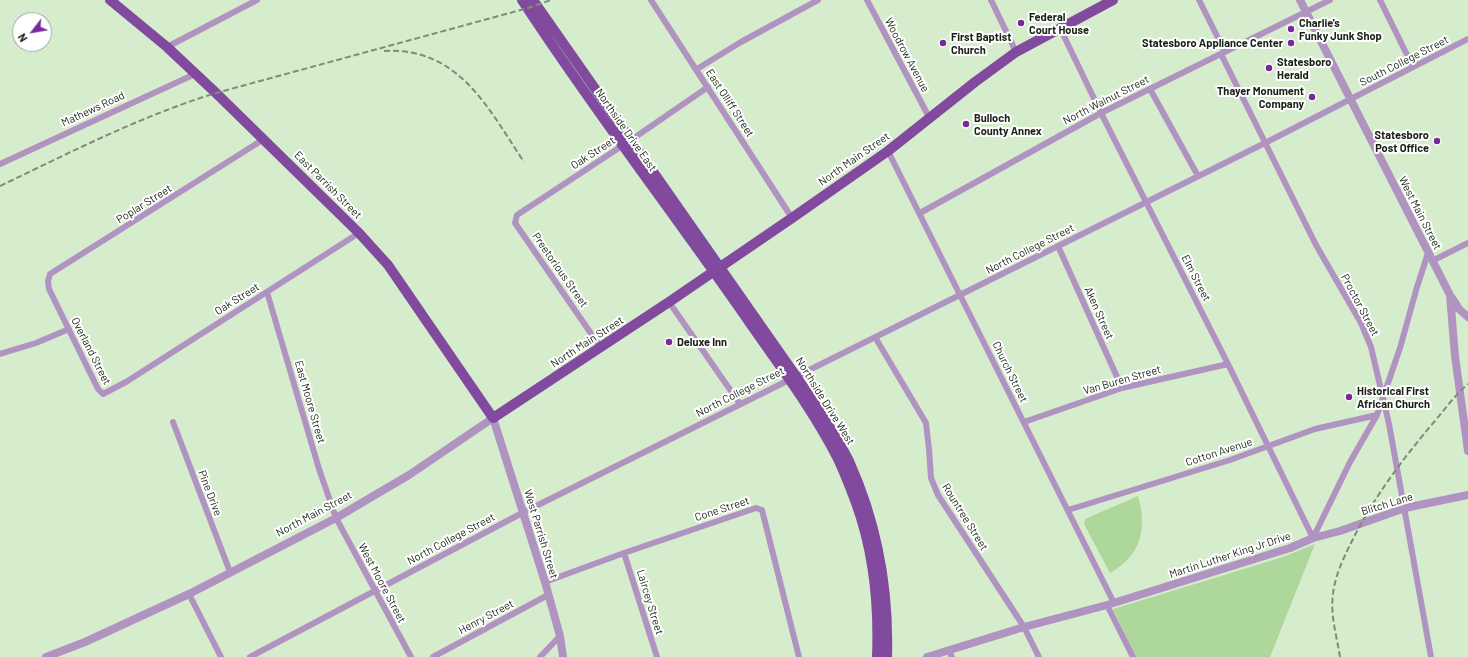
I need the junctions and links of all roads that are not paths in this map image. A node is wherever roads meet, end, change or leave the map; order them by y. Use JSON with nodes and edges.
{"nodes":[{"id":1,"x":110,"y":0,"type":"edge"},
{"id":2,"x":257,"y":0,"type":"edge"},
{"id":3,"x":522,"y":0,"type":"edge"},
{"id":4,"x":533,"y":0,"type":"edge"},
{"id":5,"x":651,"y":0,"type":"edge"},
{"id":6,"x":818,"y":0,"type":"edge"},
{"id":7,"x":867,"y":0,"type":"edge"},
{"id":8,"x":991,"y":0,"type":"edge"},
{"id":9,"x":1111,"y":0,"type":"edge"},
{"id":10,"x":1199,"y":0,"type":"edge"},
{"id":11,"x":1300,"y":0,"type":"edge"},
{"id":12,"x":1330,"y":0,"type":"edge"},
{"id":13,"x":1380,"y":0,"type":"edge"},
{"id":14,"x":1306,"y":12,"type":"junction"},
{"id":15,"x":1060,"y":28,"type":"junction"},
{"id":16,"x":1468,"y":39,"type":"edge"},
{"id":17,"x":167,"y":47,"type":"junction"},
{"id":18,"x":1016,"y":52,"type":"junction"},
{"id":19,"x":1223,"y":53,"type":"junction"},
{"id":20,"x":1413,"y":67,"type":"junction"},
{"id":21,"x":696,"y":69,"type":"junction"},
{"id":22,"x":195,"y":74,"type":"junction"},
{"id":23,"x":708,"y":87,"type":"junction"},
{"id":24,"x":1150,"y":89,"type":"junction"},
{"id":25,"x":1350,"y":100,"type":"junction"},
{"id":26,"x":1101,"y":113,"type":"junction"},
{"id":27,"x":930,"y":119,"type":"junction"},
{"id":28,"x":264,"y":139,"type":"junction"},
{"id":29,"x":627,"y":143,"type":"junction"},
{"id":30,"x":1265,"y":143,"type":"junction"},
{"id":31,"x":888,"y":151,"type":"junction"},
{"id":32,"x":0,"y":164,"type":"edge"},
{"id":33,"x":1198,"y":176,"type":"junction"},
{"id":34,"x":1146,"y":202,"type":"junction"},
{"id":35,"x":528,"y":207,"type":"joint"},
{"id":36,"x":920,"y":213,"type":"junction"},
{"id":37,"x":792,"y":218,"type":"junction"},
{"id":38,"x":359,"y":233,"type":"junction"},
{"id":39,"x":1468,"y":243,"type":"edge"},
{"id":40,"x":1058,"y":246,"type":"junction"},
{"id":41,"x":1428,"y":253,"type":"junction"},
{"id":42,"x":1432,"y":261,"type":"junction"},
{"id":43,"x":717,"y":270,"type":"junction"},
{"id":44,"x":267,"y":292,"type":"junction"},
{"id":45,"x":51,"y":293,"type":"joint"},
{"id":46,"x":961,"y":294,"type":"junction"},
{"id":47,"x":1450,"y":295,"type":"junction"},
{"id":48,"x":669,"y":302,"type":"junction"},
{"id":49,"x":1468,"y":317,"type":"edge"},
{"id":50,"x":69,"y":329,"type":"junction"},
{"id":51,"x":875,"y":337,"type":"junction"},
{"id":52,"x":601,"y":348,"type":"junction"},
{"id":53,"x":0,"y":354,"type":"edge"},
{"id":54,"x":1228,"y":364,"type":"junction"},
{"id":55,"x":792,"y":377,"type":"junction"},
{"id":56,"x":126,"y":382,"type":"joint"},
{"id":57,"x":1122,"y":388,"type":"junction"},
{"id":58,"x":1383,"y":397,"type":"junction"},
{"id":59,"x":740,"y":404,"type":"junction"},
{"id":60,"x":1377,"y":414,"type":"junction"},
{"id":61,"x":493,"y":418,"type":"junction"},
{"id":62,"x":173,"y":422,"type":"dead end"},
{"id":63,"x":1024,"y":422,"type":"junction"},
{"id":64,"x":1268,"y":446,"type":"junction"},
{"id":65,"x":1468,"y":451,"type":"edge"},
{"id":66,"x":1468,"y":495,"type":"edge"},
{"id":67,"x":1405,"y":508,"type":"junction"},
{"id":68,"x":1068,"y":510,"type":"junction"},
{"id":69,"x":524,"y":512,"type":"junction"},
{"id":70,"x":336,"y":518,"type":"junction"},
{"id":71,"x":1313,"y":538,"type":"junction"},
{"id":72,"x":624,"y":553,"type":"junction"},
{"id":73,"x":230,"y":572,"type":"junction"},
{"id":74,"x":545,"y":582,"type":"junction"},
{"id":75,"x":375,"y":590,"type":"junction"},
{"id":76,"x":189,"y":594,"type":"junction"},
{"id":77,"x":548,"y":595,"type":"junction"},
{"id":78,"x":1111,"y":604,"type":"junction"},
{"id":79,"x":1024,"y":627,"type":"junction"},
{"id":80,"x":560,"y":636,"type":"junction"},
{"id":81,"x":950,"y":654,"type":"edge"},
{"id":82,"x":46,"y":657,"type":"edge"},
{"id":83,"x":221,"y":657,"type":"edge"},
{"id":84,"x":250,"y":657,"type":"edge"},
{"id":85,"x":411,"y":657,"type":"edge"},
{"id":86,"x":433,"y":657,"type":"edge"},
{"id":87,"x":540,"y":657,"type":"edge"},
{"id":88,"x":563,"y":657,"type":"edge"},
{"id":89,"x":657,"y":657,"type":"edge"},
{"id":90,"x":799,"y":657,"type":"edge"},
{"id":91,"x":877,"y":657,"type":"edge"},
{"id":92,"x":887,"y":657,"type":"edge"},
{"id":93,"x":927,"y":657,"type":"edge"},
{"id":94,"x":1039,"y":657,"type":"edge"},
{"id":95,"x":1133,"y":657,"type":"edge"},
{"id":96,"x":1432,"y":657,"type":"edge"}],
"edges":[{"from":1,"to":17,"type":"main road","name":"East Parrish Street"},
{"from":2,"to":17,"type":"street"},
{"from":3,"to":29,"type":"main road","name":"Northside Drive East"},
{"from":4,"to":29,"type":"main road","name":"Northside Drive East"},
{"from":5,"to":21,"type":"street","name":"East Olliff Street"},
{"from":6,"to":21,"type":"street"},
{"from":7,"to":27,"type":"street","name":"Woodrow Avenue"},
{"from":8,"to":18,"type":"street"},
{"from":9,"to":15,"type":"main road","name":"North Main Street"},
{"from":10,"to":19,"type":"street","name":"Proctor Street"},
{"from":11,"to":14,"type":"street","name":"West Main Street"},
{"from":12,"to":14,"type":"street","name":"North Walnut Street"},
{"from":13,"to":20,"type":"street"},
{"from":14,"to":19,"type":"street","name":"North Walnut Street"},
{"from":14,"to":25,"type":"street","name":"West Main Street"},
{"from":15,"to":18,"type":"main road","name":"North Main Street"},
{"from":15,"to":26,"type":"street","name":"Elm Street"},
{"from":16,"to":20,"type":"street","name":"South College Street"},
{"from":17,"to":22,"type":"main road","name":"East Parrish Street"},
{"from":18,"to":27,"type":"main road","name":"North Main Street"},
{"from":19,"to":24,"type":"street","name":"North Walnut Street"},
{"from":19,"to":30,"type":"street","name":"Proctor Street"},
{"from":20,"to":25,"type":"street","name":"South College Street"},
{"from":21,"to":23,"type":"street","name":"East Olliff Street"},
{"from":22,"to":28,"type":"main road","name":"East Parrish Street"},
{"from":22,"to":32,"type":"street","name":"Mathews Road"},
{"from":23,"to":29,"type":"street","name":"Oak Street"},
{"from":23,"to":37,"type":"street","name":"East Olliff Street"},
{"from":24,"to":26,"type":"street","name":"North Walnut Street"},
{"from":24,"to":33,"type":"street"},
{"from":25,"to":30,"type":"street","name":"South College Street"},
{"from":25,"to":41,"type":"street","name":"West Main Street"},
{"from":26,"to":34,"type":"street","name":"Elm Street"},
{"from":26,"to":36,"type":"street","name":"North Walnut Street"},
{"from":27,"to":31,"type":"main road","name":"North Main Street"},
{"from":28,"to":38,"type":"main road","name":"East Parrish Street"},
{"from":28,"to":45,"type":"street","name":"Poplar Street"},
{"from":29,"to":35,"type":"street","name":"Oak Street"},
{"from":29,"to":43,"type":"main road","name":"Northside Drive East"},
{"from":30,"to":33,"type":"street","name":"North College Street"},
{"from":30,"to":58,"type":"street","name":"Proctor Street"},
{"from":31,"to":36,"type":"street","name":"Church Street"},
{"from":31,"to":37,"type":"main road","name":"North Main Street"},
{"from":33,"to":34,"type":"street","name":"North College Street"},
{"from":34,"to":40,"type":"street","name":"North College Street"},
{"from":34,"to":54,"type":"street","name":"Elm Street"},
{"from":35,"to":52,"type":"street","name":"Preetorious Street"},
{"from":36,"to":46,"type":"street","name":"Church Street"},
{"from":37,"to":43,"type":"main road","name":"North Main Street"},
{"from":38,"to":44,"type":"street","name":"Oak Street"},
{"from":38,"to":61,"type":"main road","name":"East Parrish Street"},
{"from":39,"to":42,"type":"street"},
{"from":40,"to":46,"type":"street","name":"North College Street"},
{"from":40,"to":57,"type":"street","name":"Aken Street"},
{"from":41,"to":42,"type":"street","name":"West Main Street"},
{"from":41,"to":58,"type":"street"},
{"from":42,"to":47,"type":"street","name":"West Main Street"},
{"from":43,"to":48,"type":"main road","name":"North Main Street"},
{"from":43,"to":55,"type":"main road","name":"Northside Drive West"},
{"from":44,"to":56,"type":"street","name":"Oak Street"},
{"from":44,"to":70,"type":"street","name":"East Moore Street"},
{"from":45,"to":50,"type":"street","name":"Overland Street"},
{"from":46,"to":51,"type":"street","name":"North College Street"},
{"from":46,"to":63,"type":"street","name":"Church Street"},
{"from":47,"to":49,"type":"street"},
{"from":47,"to":65,"type":"street","name":"West Main Street"},
{"from":48,"to":52,"type":"main road","name":"North Main Street"},
{"from":48,"to":59,"type":"street"},
{"from":50,"to":53,"type":"street"},
{"from":50,"to":56,"type":"street","name":"Overland Street"},
{"from":51,"to":55,"type":"street","name":"North College Street"},
{"from":51,"to":79,"type":"street","name":"Rountree Street"},
{"from":52,"to":61,"type":"main road","name":"North Main Street"},
{"from":54,"to":57,"type":"street","name":"Van Buren Street"},
{"from":54,"to":64,"type":"street","name":"Elm Street"},
{"from":55,"to":59,"type":"street","name":"North College Street"},
{"from":55,"to":91,"type":"main road","name":"Northside Drive West"},
{"from":55,"to":92,"type":"main road","name":"Northside Drive West"},
{"from":57,"to":63,"type":"street","name":"Van Buren Street"},
{"from":58,"to":60,"type":"street"},
{"from":58,"to":67,"type":"street","name":"Proctor Street"},
{"from":59,"to":69,"type":"street","name":"North College Street"},
{"from":60,"to":64,"type":"street","name":"Cotton Avenue"},
{"from":60,"to":71,"type":"street"},
{"from":61,"to":69,"type":"street","name":"West Parrish Street"},
{"from":61,"to":70,"type":"street","name":"North Main Street"},
{"from":62,"to":73,"type":"street","name":"Pine Drive"},
{"from":63,"to":68,"type":"street","name":"Church Street"},
{"from":64,"to":68,"type":"street","name":"Cotton Avenue"},
{"from":64,"to":71,"type":"street","name":"Elm Street"},
{"from":66,"to":67,"type":"street","name":"Blitch Lane"},
{"from":67,"to":71,"type":"street","name":"Blitch Lane"},
{"from":67,"to":96,"type":"street","name":"Proctor Street"},
{"from":68,"to":78,"type":"street","name":"Church Street"},
{"from":69,"to":74,"type":"street","name":"West Parrish Street"},
{"from":69,"to":75,"type":"street","name":"North College Street"},
{"from":70,"to":73,"type":"street","name":"North Main Street"},
{"from":70,"to":75,"type":"street","name":"West Moore Street"},
{"from":71,"to":78,"type":"street","name":"Martin Luther King Jr Drive"},
{"from":72,"to":74,"type":"street","name":"Cone Street"},
{"from":72,"to":89,"type":"street","name":"Laircey Street"},
{"from":72,"to":90,"type":"street","name":"Cone Street"},
{"from":73,"to":76,"type":"street","name":"North Main Street"},
{"from":74,"to":77,"type":"street","name":"West Parrish Street"},
{"from":75,"to":84,"type":"street","name":"North College Street"},
{"from":75,"to":85,"type":"street","name":"West Moore Street"},
{"from":76,"to":82,"type":"street","name":"North Main Street"},
{"from":76,"to":83,"type":"street"},
{"from":77,"to":80,"type":"street","name":"West Parrish Street"},
{"from":77,"to":86,"type":"street","name":"Henry Street"},
{"from":78,"to":79,"type":"street","name":"Martin Luther King Jr Drive"},
{"from":78,"to":95,"type":"street","name":"Church Street"},
{"from":79,"to":81,"type":"street","name":"Martin Luther King Jr Drive"},
{"from":79,"to":94,"type":"street","name":"Rountree Street"},
{"from":80,"to":87,"type":"street"},
{"from":80,"to":88,"type":"street","name":"West Parrish Street"},
{"from":81,"to":93,"type":"street","name":"Martin Luther King Jr Drive"}]}
